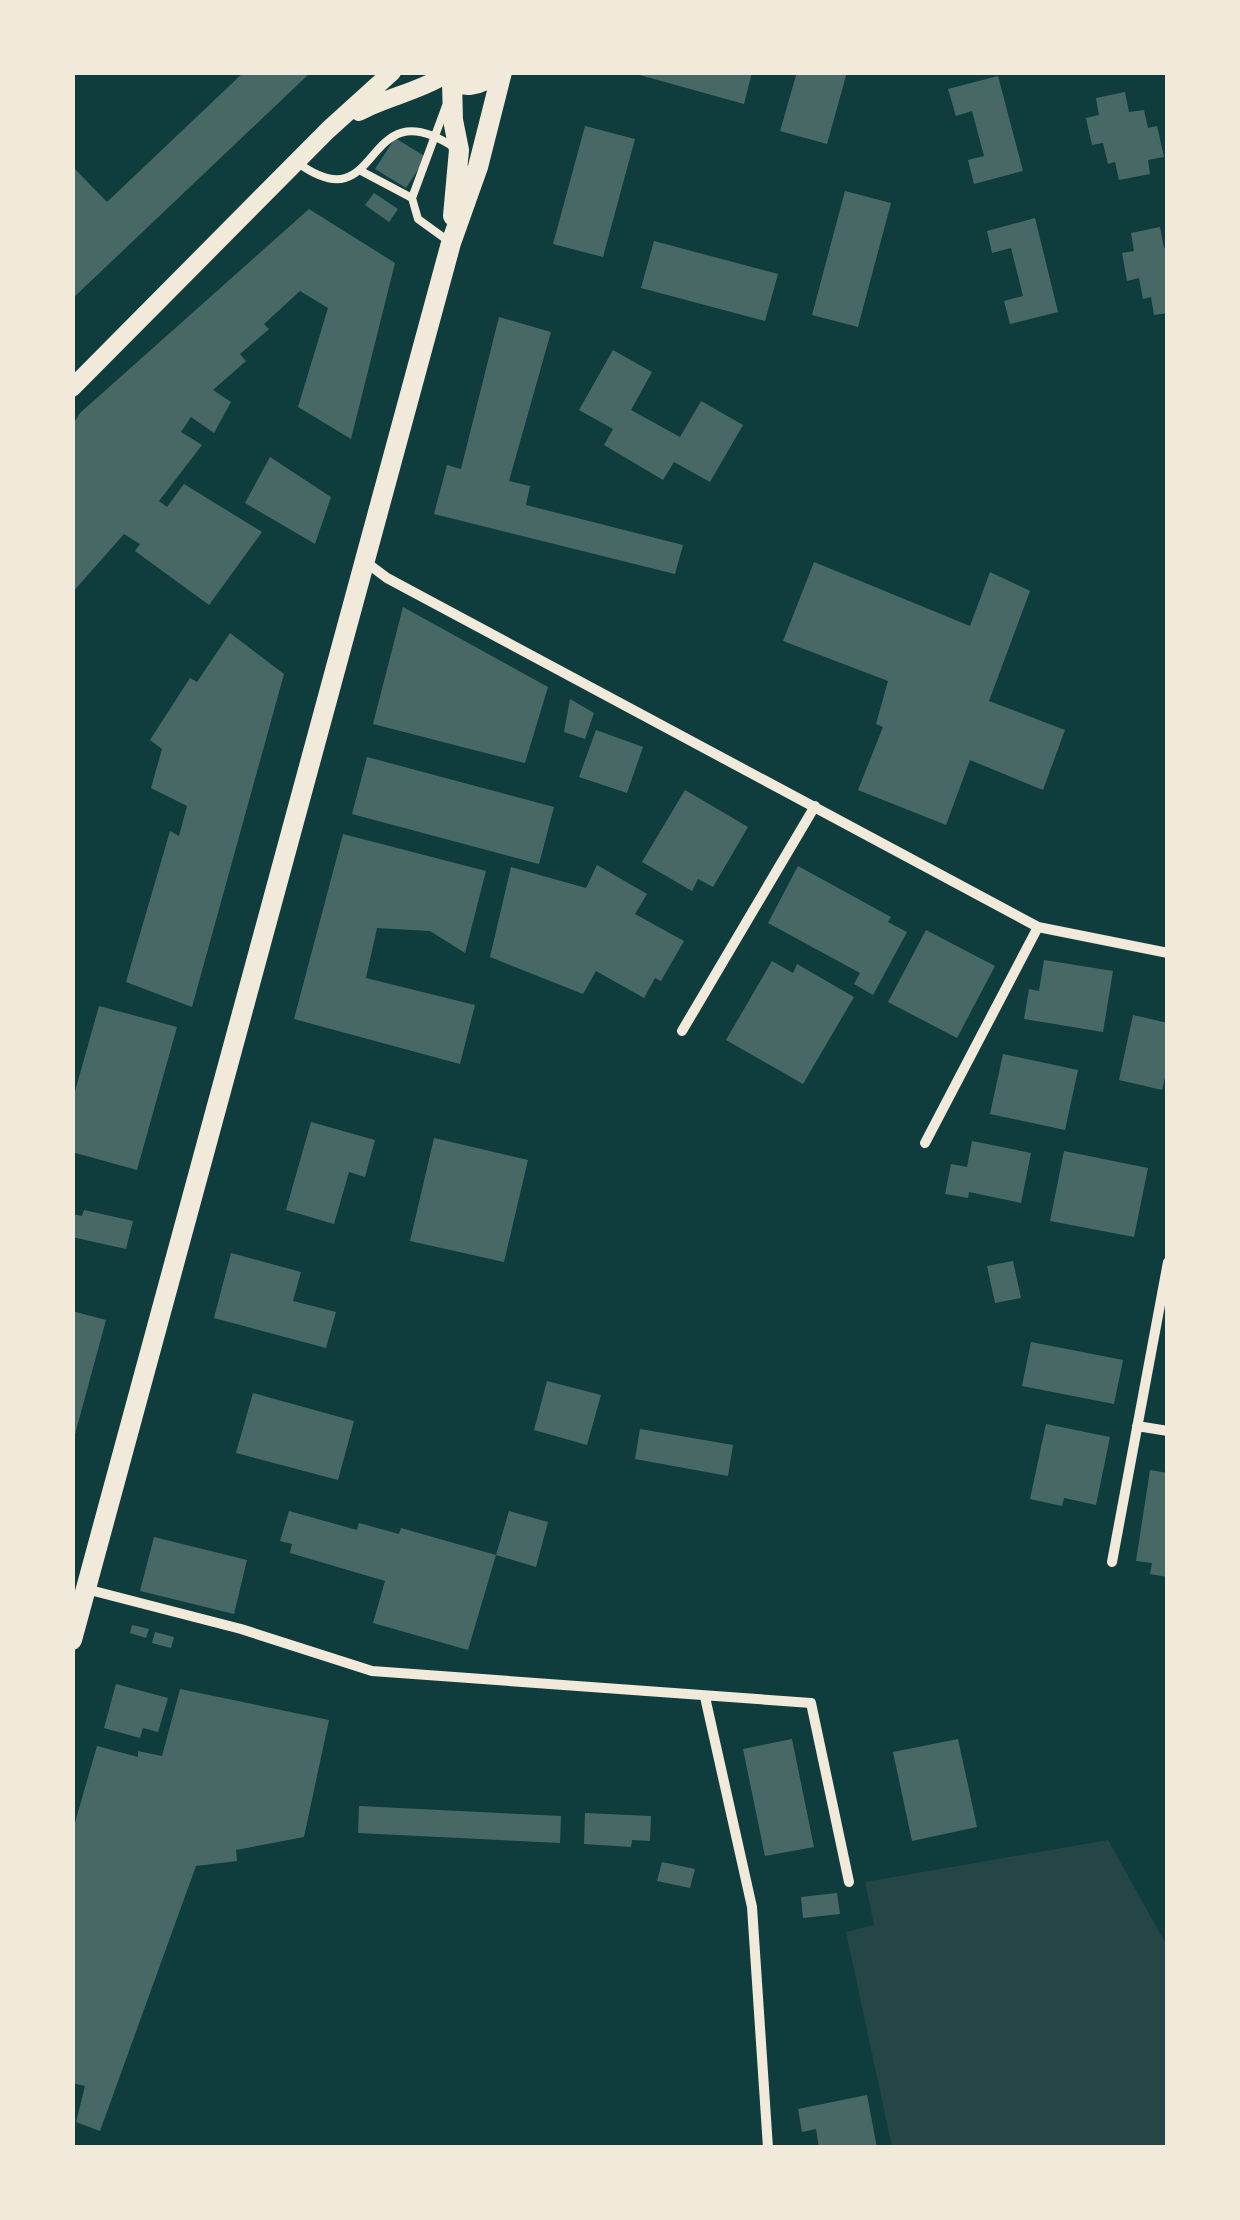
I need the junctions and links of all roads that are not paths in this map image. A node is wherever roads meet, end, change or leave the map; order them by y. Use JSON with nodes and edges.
{"nodes":[{"id":1,"x":392,"y":72,"type":"edge"},
{"id":2,"x":499,"y":72,"type":"edge"},
{"id":3,"x":447,"y":77,"type":"edge"},
{"id":4,"x":328,"y":130,"type":"junction"},
{"id":5,"x":437,"y":136,"type":"junction"},
{"id":6,"x":459,"y":150,"type":"junction"},
{"id":7,"x":298,"y":162,"type":"junction"},
{"id":8,"x":361,"y":172,"type":"junction"},
{"id":9,"x":412,"y":198,"type":"junction"},
{"id":10,"x":451,"y":243,"type":"junction"},
{"id":11,"x":72,"y":388,"type":"edge"},
{"id":12,"x":367,"y":563,"type":"junction"},
{"id":13,"x":815,"y":806,"type":"junction"},
{"id":14,"x":1038,"y":927,"type":"junction"},
{"id":15,"x":1168,"y":953,"type":"edge"},
{"id":16,"x":682,"y":1031,"type":"dead end"},
{"id":17,"x":925,"y":1143,"type":"dead end"},
{"id":18,"x":1168,"y":1262,"type":"edge"},
{"id":19,"x":1137,"y":1426,"type":"junction"},
{"id":20,"x":1168,"y":1432,"type":"edge"},
{"id":21,"x":1112,"y":1562,"type":"dead end"},
{"id":22,"x":86,"y":1588,"type":"junction"},
{"id":23,"x":72,"y":1640,"type":"edge"},
{"id":24,"x":704,"y":1697,"type":"junction"},
{"id":25,"x":848,"y":1882,"type":"dead end"},
{"id":26,"x":768,"y":2148,"type":"edge"}],
"edges":[{"from":1,"to":4,"type":"street"},
{"from":2,"to":3,"type":"main road"},
{"from":2,"to":10,"type":"main road"},
{"from":3,"to":4,"type":"street"},
{"from":3,"to":5,"type":"lane"},
{"from":3,"to":6,"type":"main road"},
{"from":4,"to":7,"type":"street"},
{"from":5,"to":6,"type":"lane"},
{"from":5,"to":8,"type":"lane"},
{"from":5,"to":9,"type":"lane"},
{"from":6,"to":10,"type":"main road"},
{"from":7,"to":8,"type":"lane"},
{"from":7,"to":11,"type":"street"},
{"from":8,"to":9,"type":"lane"},
{"from":9,"to":10,"type":"lane"},
{"from":10,"to":12,"type":"main road"},
{"from":12,"to":13,"type":"street"},
{"from":12,"to":22,"type":"main road"},
{"from":13,"to":14,"type":"street"},
{"from":13,"to":16,"type":"street"},
{"from":14,"to":15,"type":"street"},
{"from":14,"to":17,"type":"street"},
{"from":18,"to":19,"type":"street"},
{"from":19,"to":20,"type":"street"},
{"from":19,"to":21,"type":"street"},
{"from":22,"to":23,"type":"main road"},
{"from":22,"to":24,"type":"street"},
{"from":24,"to":25,"type":"street"},
{"from":24,"to":26,"type":"street"}]}
